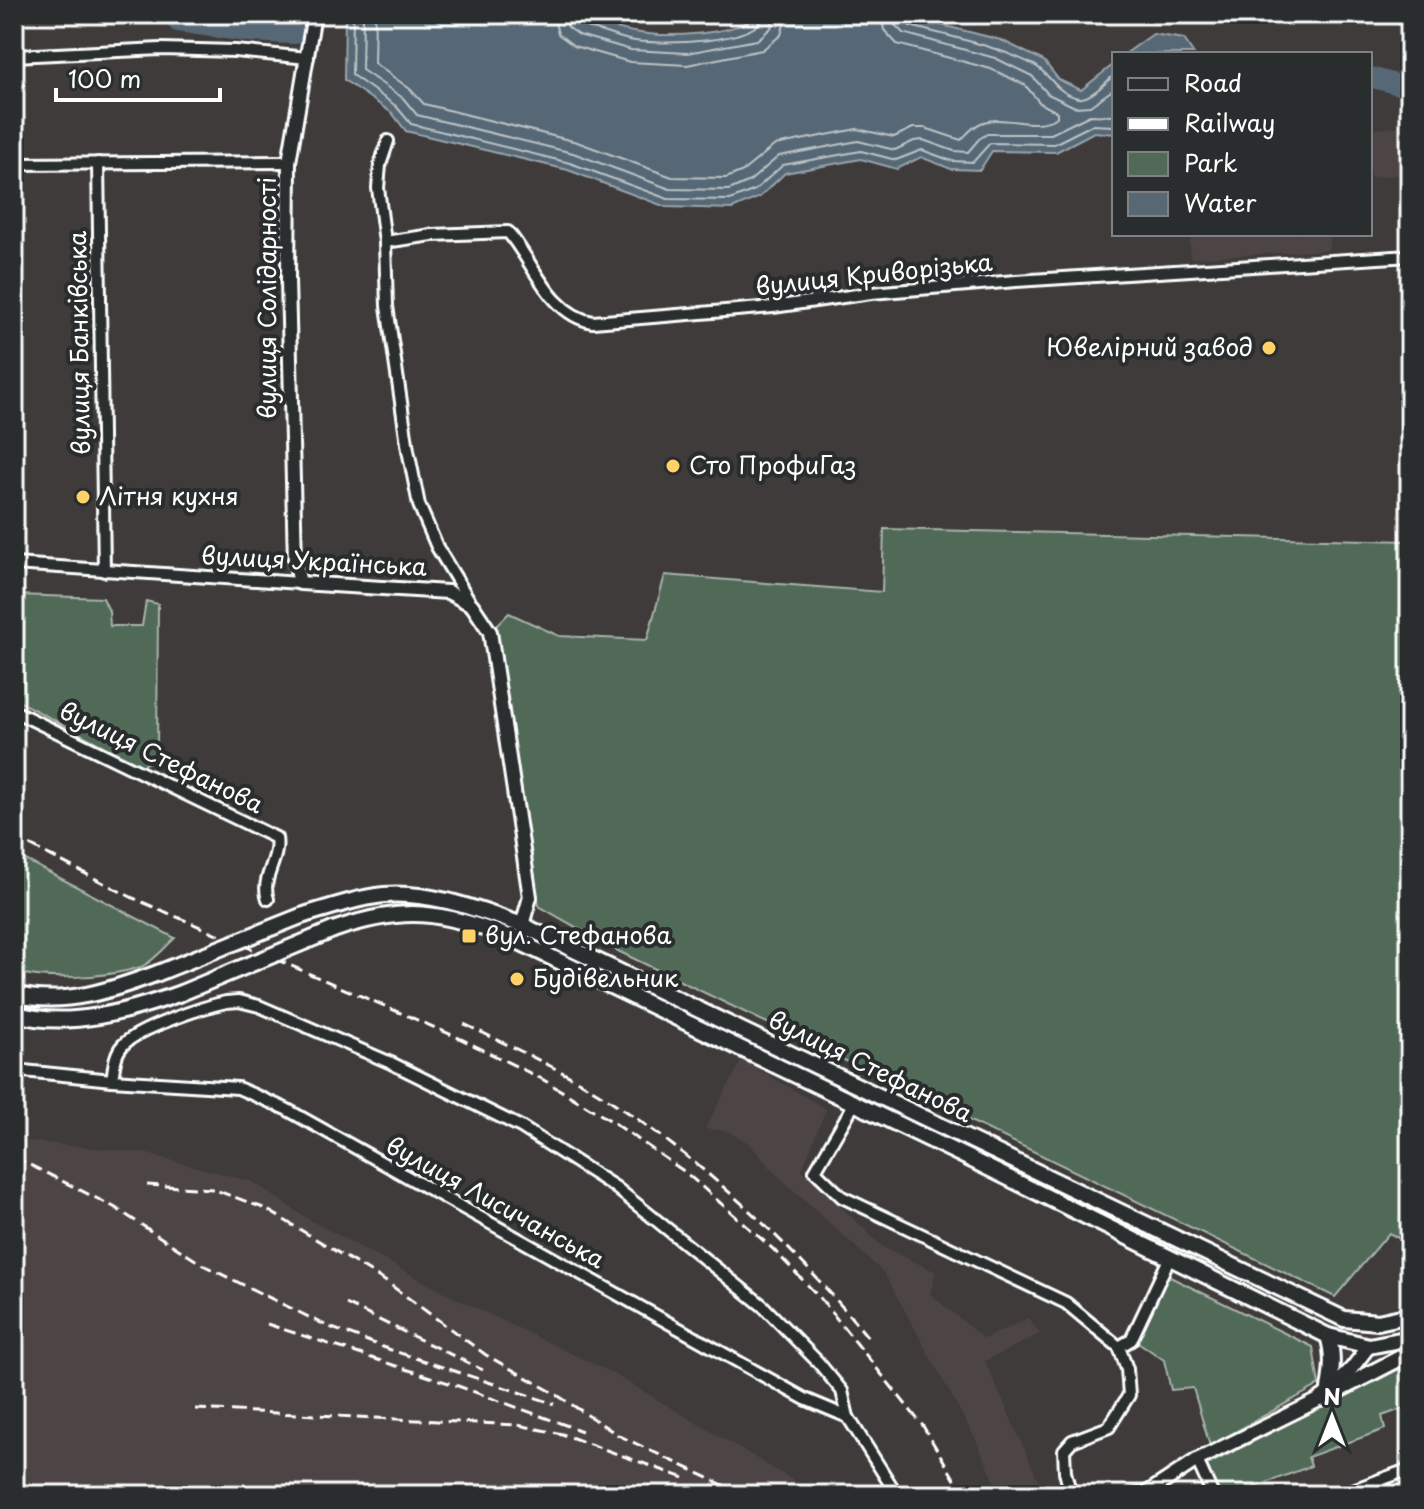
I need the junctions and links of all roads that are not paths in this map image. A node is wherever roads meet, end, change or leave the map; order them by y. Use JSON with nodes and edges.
{"nodes":[{"id":1,"x":314,"y":14,"type":"edge"},
{"id":2,"x":14,"y":56,"type":"edge"},
{"id":3,"x":308,"y":58,"type":"junction"},
{"id":4,"x":388,"y":141,"type":"dead end"},
{"id":5,"x":289,"y":162,"type":"junction"},
{"id":6,"x":98,"y":163,"type":"junction"},
{"id":7,"x":14,"y":164,"type":"edge"},
{"id":8,"x":385,"y":242,"type":"junction"},
{"id":9,"x":1410,"y":256,"type":"edge"},
{"id":10,"x":14,"y":564,"type":"edge"},
{"id":11,"x":104,"y":571,"type":"junction"},
{"id":12,"x":300,"y":583,"type":"junction"},
{"id":13,"x":472,"y":605,"type":"junction"},
{"id":14,"x":14,"y":711,"type":"edge"},
{"id":15,"x":268,"y":899,"type":"dead end"},
{"id":16,"x":522,"y":925,"type":"junction"},
{"id":17,"x":509,"y":937,"type":"junction"},
{"id":18,"x":14,"y":994,"type":"edge"},
{"id":19,"x":14,"y":1013,"type":"edge"},
{"id":20,"x":14,"y":1070,"type":"edge"},
{"id":21,"x":112,"y":1080,"type":"junction"},
{"id":22,"x":854,"y":1104,"type":"junction"},
{"id":23,"x":1170,"y":1257,"type":"junction"},
{"id":24,"x":1410,"y":1315,"type":"edge"},
{"id":25,"x":1378,"y":1322,"type":"junction"},
{"id":26,"x":1328,"y":1336,"type":"junction"},
{"id":27,"x":1410,"y":1338,"type":"edge"},
{"id":28,"x":1369,"y":1346,"type":"junction"},
{"id":29,"x":1119,"y":1347,"type":"junction"},
{"id":30,"x":1410,"y":1353,"type":"edge"},
{"id":31,"x":1325,"y":1394,"type":"junction"},
{"id":32,"x":848,"y":1417,"type":"junction"},
{"id":33,"x":1197,"y":1460,"type":"junction"},
{"id":34,"x":1410,"y":1469,"type":"edge"},
{"id":35,"x":1380,"y":1480,"type":"junction"},
{"id":36,"x":1145,"y":1494,"type":"edge"},
{"id":37,"x":897,"y":1495,"type":"edge"},
{"id":38,"x":1071,"y":1495,"type":"edge"},
{"id":39,"x":1131,"y":1495,"type":"edge"},
{"id":40,"x":1213,"y":1495,"type":"edge"},
{"id":41,"x":1349,"y":1495,"type":"edge"},
{"id":42,"x":1385,"y":1495,"type":"edge"}],
"edges":[{"from":1,"to":3,"type":"street","name":"вулиця Солідарності"},
{"from":2,"to":3,"type":"street"},
{"from":3,"to":5,"type":"street","name":"вулиця Солідарності"},
{"from":4,"to":8,"type":"street"},
{"from":5,"to":6,"type":"street"},
{"from":5,"to":12,"type":"street","name":"вулиця Солідарності"},
{"from":6,"to":7,"type":"street"},
{"from":6,"to":11,"type":"street","name":"вулиця Банківська"},
{"from":8,"to":9,"type":"street","name":"вулиця Криворізька"},
{"from":8,"to":13,"type":"street"},
{"from":10,"to":11,"type":"street","name":"вулиця Українська"},
{"from":11,"to":12,"type":"street","name":"вулиця Українська"},
{"from":12,"to":13,"type":"street","name":"вулиця Українська"},
{"from":13,"to":16,"type":"street"},
{"from":14,"to":15,"type":"street","name":"вулиця Стефанова"},
{"from":16,"to":17,"type":"main road"},
{"from":16,"to":18,"type":"main road","name":"вулиця Стефанова","bridge":true},
{"from":16,"to":25,"type":"main road","name":"вулиця Стефанова"},
{"from":17,"to":19,"type":"main road","name":"вулиця Стефанова","bridge":true},
{"from":17,"to":22,"type":"main road","name":"вулиця Стефанова"},
{"from":20,"to":21,"type":"street","name":"вулиця Лисичанська"},
{"from":21,"to":32,"type":"street","name":"вулиця Лисичанська"},
{"from":21,"to":32,"type":"street"},
{"from":22,"to":23,"type":"main road","name":"вулиця Стефанова"},
{"from":22,"to":29,"type":"street"},
{"from":23,"to":26,"type":"main road","name":"вулиця Стефанова"},
{"from":23,"to":29,"type":"street"},
{"from":24,"to":25,"type":"main road","name":"вулиця Стефанова"},
{"from":25,"to":28,"type":"main road"},
{"from":26,"to":28,"type":"main road","name":"вулиця Стефанова"},
{"from":26,"to":31,"type":"main road"},
{"from":27,"to":28,"type":"main road"},
{"from":28,"to":31,"type":"street"},
{"from":29,"to":38,"type":"street"},
{"from":30,"to":31,"type":"main road"},
{"from":31,"to":33,"type":"street"},
{"from":32,"to":37,"type":"street"},
{"from":33,"to":36,"type":"street"},
{"from":33,"to":40,"type":"street"},
{"from":34,"to":35,"type":"street"},
{"from":35,"to":41,"type":"street"},
{"from":35,"to":42,"type":"street"},
{"from":36,"to":39,"type":"street"}]}
